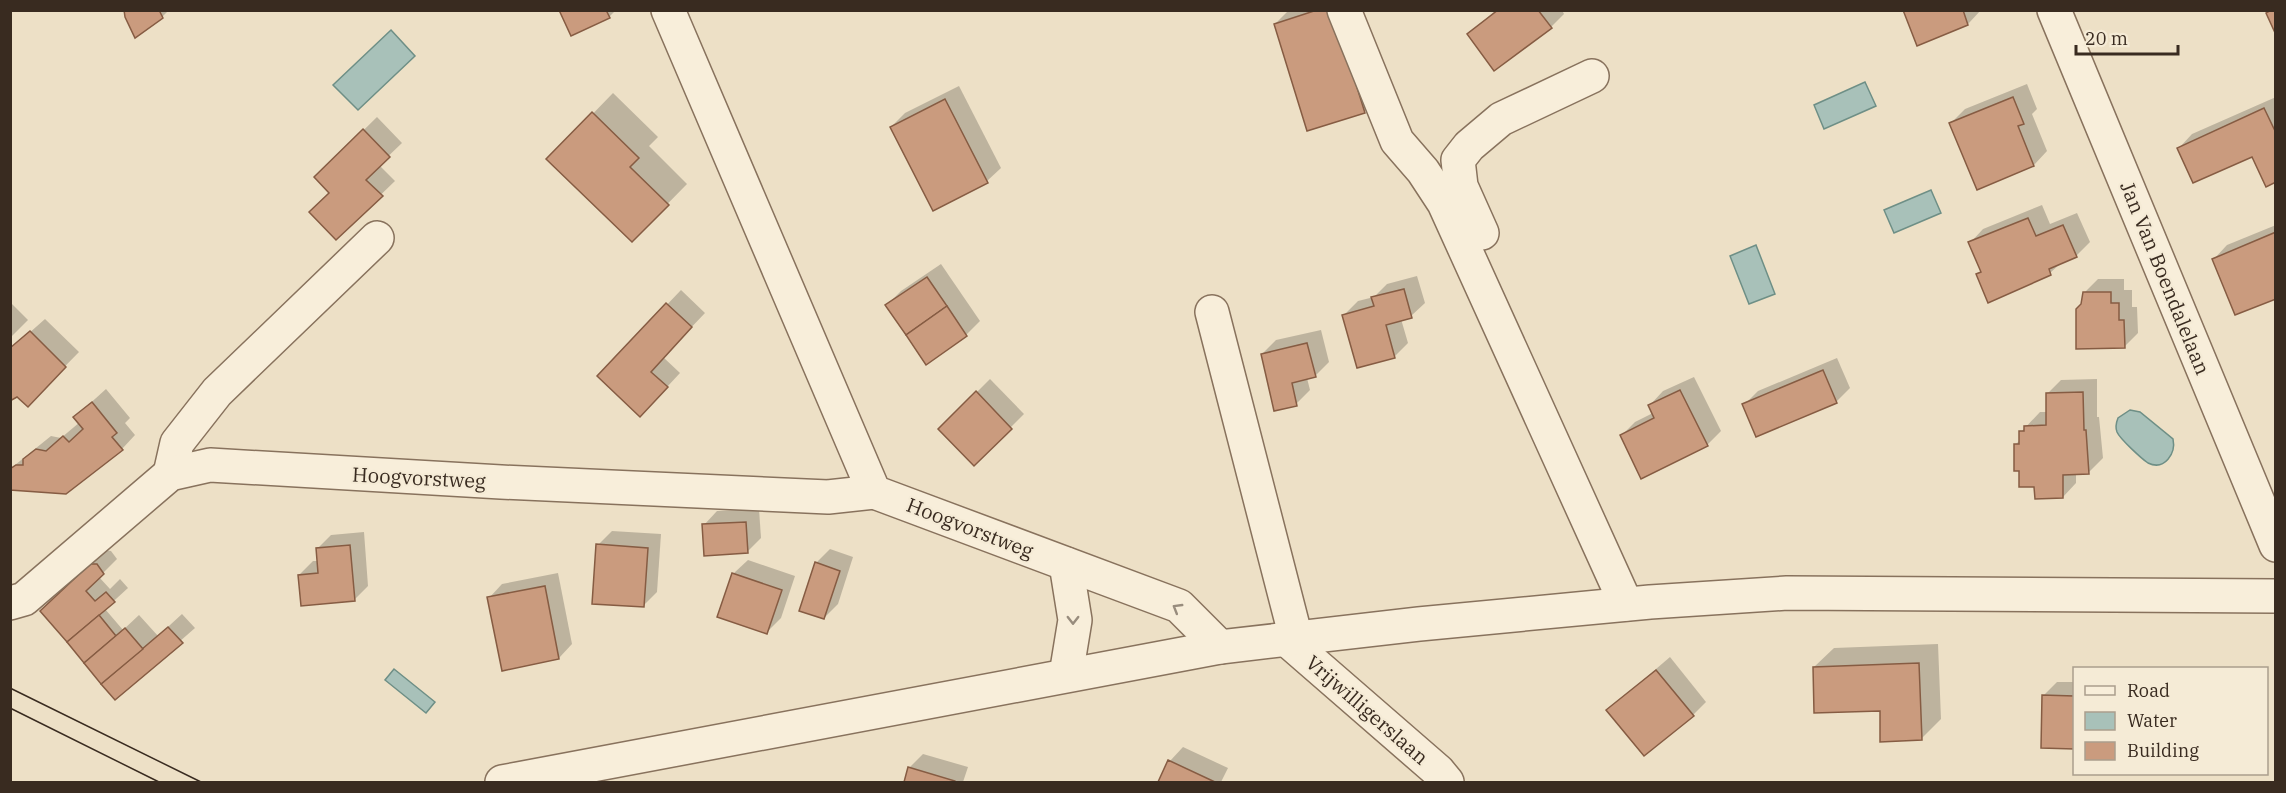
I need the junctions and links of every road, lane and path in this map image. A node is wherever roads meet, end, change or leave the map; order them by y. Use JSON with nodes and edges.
{"nodes":[{"id":1,"x":668,"y":10,"type":"edge"},
{"id":2,"x":1344,"y":10,"type":"edge"},
{"id":3,"x":2055,"y":10,"type":"edge"},
{"id":4,"x":1592,"y":76,"type":"dead end"},
{"id":5,"x":377,"y":238,"type":"dead end"},
{"id":6,"x":1212,"y":312,"type":"dead end"},
{"id":7,"x":170,"y":474,"type":"junction"},
{"id":8,"x":874,"y":492,"type":"junction"},
{"id":9,"x":2276,"y":545,"type":"edge"},
{"id":10,"x":1066,"y":564,"type":"junction"},
{"id":11,"x":2276,"y":596,"type":"edge"},
{"id":12,"x":10,"y":603,"type":"edge"},
{"id":13,"x":1638,"y":603,"type":"junction"},
{"id":14,"x":1291,"y":638,"type":"junction"},
{"id":15,"x":1220,"y":647,"type":"junction"},
{"id":16,"x":1066,"y":675,"type":"junction"},
{"id":17,"x":509,"y":782,"type":"edge"},
{"id":18,"x":1446,"y":783,"type":"edge"}],
"edges":[{"from":1,"to":8,"type":"street"},
{"from":2,"to":13,"type":"street"},
{"from":3,"to":9,"type":"street","name":"Jan Van Boendalelaan"},
{"from":4,"to":13,"type":"street"},
{"from":5,"to":7,"type":"street"},
{"from":6,"to":14,"type":"street"},
{"from":7,"to":8,"type":"street","name":"Hoogvorstweg"},
{"from":7,"to":12,"type":"street","name":"Hoogvorstweg"},
{"from":8,"to":10,"type":"street","name":"Hoogvorstweg"},
{"from":15,"to":10,"type":"street","name":"Hoogvorstweg","one_way":true},
{"from":10,"to":16,"type":"street","one_way":true},
{"from":11,"to":13,"type":"street"},
{"from":13,"to":14,"type":"street"},
{"from":14,"to":15,"type":"street"},
{"from":14,"to":18,"type":"street","name":"Vrijwilligerslaan"},
{"from":15,"to":16,"type":"street"},
{"from":16,"to":17,"type":"street"}]}
